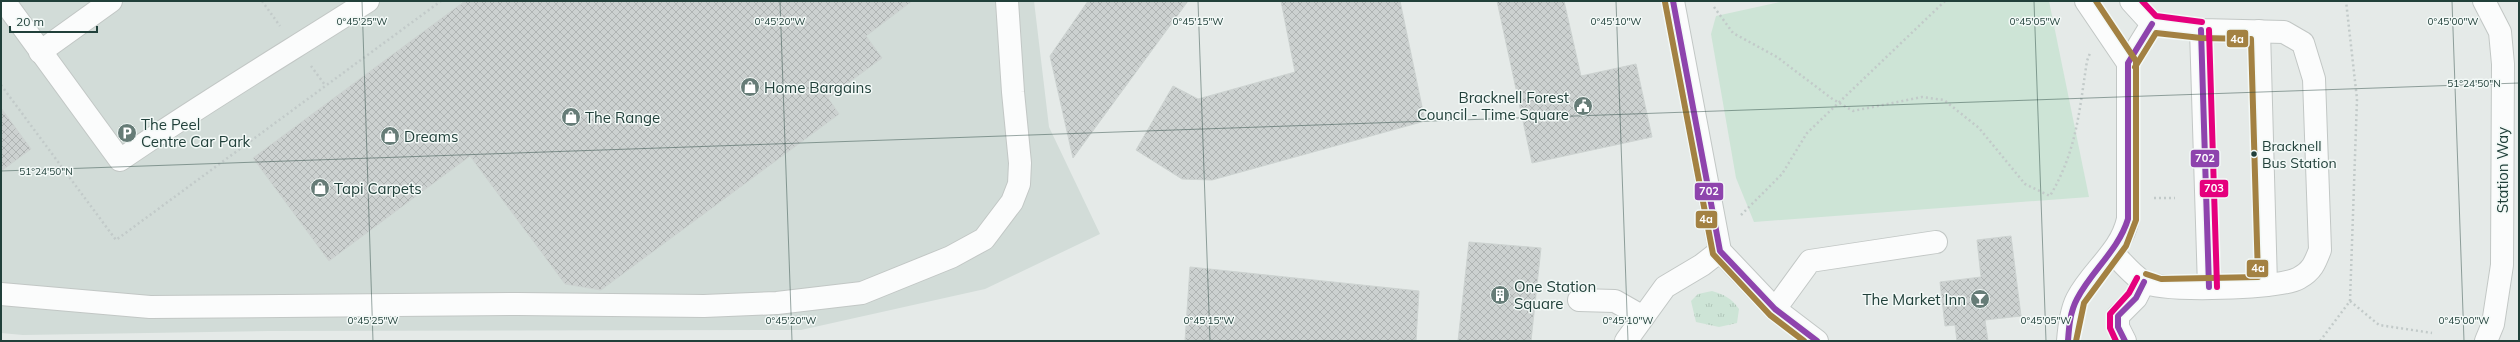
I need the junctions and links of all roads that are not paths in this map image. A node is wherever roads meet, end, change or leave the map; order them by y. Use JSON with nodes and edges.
{"nodes":[{"id":1,"x":4,"y":1,"type":"edge"},
{"id":2,"x":111,"y":1,"type":"edge"},
{"id":3,"x":368,"y":1,"type":"edge"},
{"id":4,"x":1007,"y":1,"type":"edge"},
{"id":5,"x":1673,"y":1,"type":"edge"},
{"id":6,"x":2086,"y":1,"type":"edge"},
{"id":7,"x":2131,"y":1,"type":"edge"},
{"id":8,"x":2484,"y":1,"type":"edge"},
{"id":9,"x":2152,"y":24,"type":"junction"},
{"id":10,"x":2201,"y":30,"type":"junction"},
{"id":11,"x":2259,"y":31,"type":"junction"},
{"id":12,"x":40,"y":52,"type":"junction"},
{"id":13,"x":2128,"y":63,"type":"junction"},
{"id":14,"x":1936,"y":242,"type":"dead end"},
{"id":15,"x":1720,"y":251,"type":"junction"},
{"id":16,"x":2113,"y":253,"type":"junction"},
{"id":17,"x":2144,"y":282,"type":"junction"},
{"id":18,"x":2266,"y":285,"type":"junction"},
{"id":19,"x":2208,"y":287,"type":"junction"},
{"id":20,"x":1,"y":294,"type":"edge"},
{"id":21,"x":1579,"y":300,"type":"dead end"},
{"id":22,"x":1774,"y":309,"type":"junction"},
{"id":23,"x":1634,"y":333,"type":"edge"},
{"id":24,"x":1817,"y":341,"type":"edge"},
{"id":25,"x":2068,"y":341,"type":"edge"},
{"id":26,"x":2125,"y":341,"type":"edge"},
{"id":27,"x":2486,"y":341,"type":"edge"}],
"edges":[{"from":1,"to":12,"type":"street"},
{"from":2,"to":12,"type":"street"},
{"from":3,"to":12,"type":"street"},
{"from":4,"to":20,"type":"street"},
{"from":5,"to":15,"type":"street"},
{"from":6,"to":13,"type":"street"},
{"from":7,"to":9,"type":"street"},
{"from":8,"to":27,"type":"street","name":"Station Way"},
{"from":9,"to":10,"type":"street"},
{"from":9,"to":13,"type":"street"},
{"from":10,"to":11,"type":"street"},
{"from":10,"to":19,"type":"street"},
{"from":11,"to":18,"type":"street"},
{"from":11,"to":18,"type":"street"},
{"from":13,"to":16,"type":"street"},
{"from":14,"to":22,"type":"street"},
{"from":15,"to":22,"type":"street"},
{"from":15,"to":23,"type":"street"},
{"from":16,"to":17,"type":"street"},
{"from":16,"to":25,"type":"street"},
{"from":17,"to":19,"type":"street"},
{"from":17,"to":26,"type":"street"},
{"from":18,"to":19,"type":"street"},
{"from":21,"to":23,"type":"street"},
{"from":22,"to":24,"type":"street"}]}
